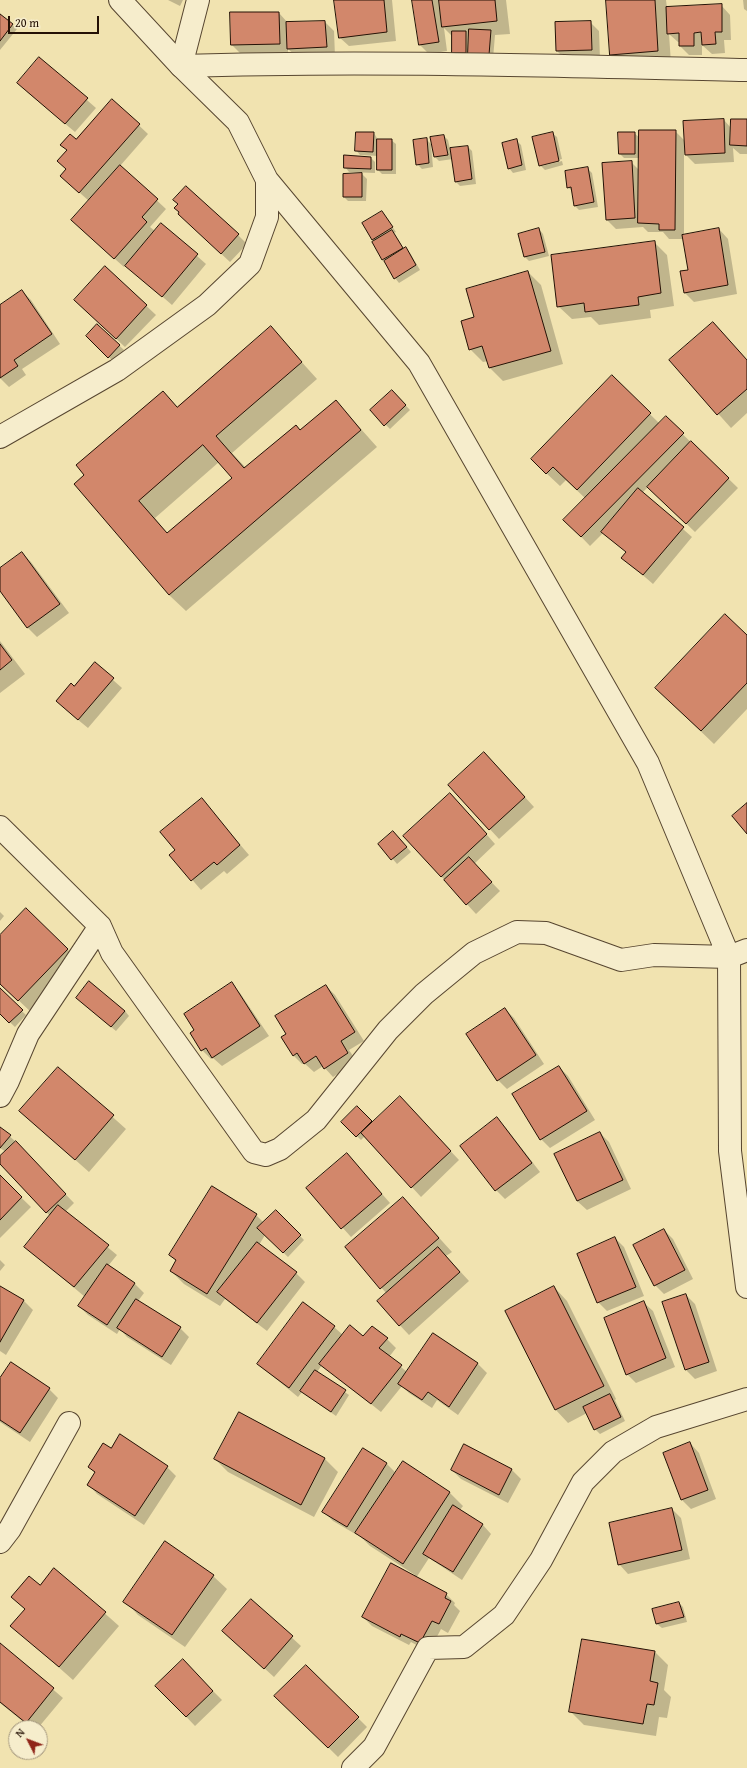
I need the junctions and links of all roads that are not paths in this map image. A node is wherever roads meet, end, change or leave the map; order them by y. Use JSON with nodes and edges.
{"nodes":[{"id":1,"x":120,"y":0,"type":"edge"},
{"id":2,"x":198,"y":0,"type":"edge"},
{"id":3,"x":181,"y":66,"type":"junction"},
{"id":4,"x":747,"y":70,"type":"edge"},
{"id":5,"x":267,"y":180,"type":"junction"},
{"id":6,"x":0,"y":437,"type":"edge"},
{"id":7,"x":0,"y":827,"type":"edge"},
{"id":8,"x":100,"y":926,"type":"junction"},
{"id":9,"x":738,"y":954,"type":"edge"},
{"id":10,"x":0,"y":1096,"type":"edge"},
{"id":11,"x":747,"y":1287,"type":"edge"},
{"id":12,"x":747,"y":1399,"type":"edge"},
{"id":13,"x":69,"y":1423,"type":"dead end"},
{"id":14,"x":0,"y":1542,"type":"edge"},
{"id":15,"x":353,"y":1768,"type":"edge"}],
"edges":[{"from":1,"to":3,"type":"street"},
{"from":2,"to":3,"type":"street"},
{"from":3,"to":4,"type":"street"},
{"from":3,"to":5,"type":"street"},
{"from":5,"to":6,"type":"street"},
{"from":5,"to":9,"type":"street"},
{"from":7,"to":8,"type":"street"},
{"from":8,"to":9,"type":"street"},
{"from":8,"to":10,"type":"street"},
{"from":9,"to":11,"type":"street"},
{"from":12,"to":15,"type":"street"},
{"from":13,"to":14,"type":"street"}]}
